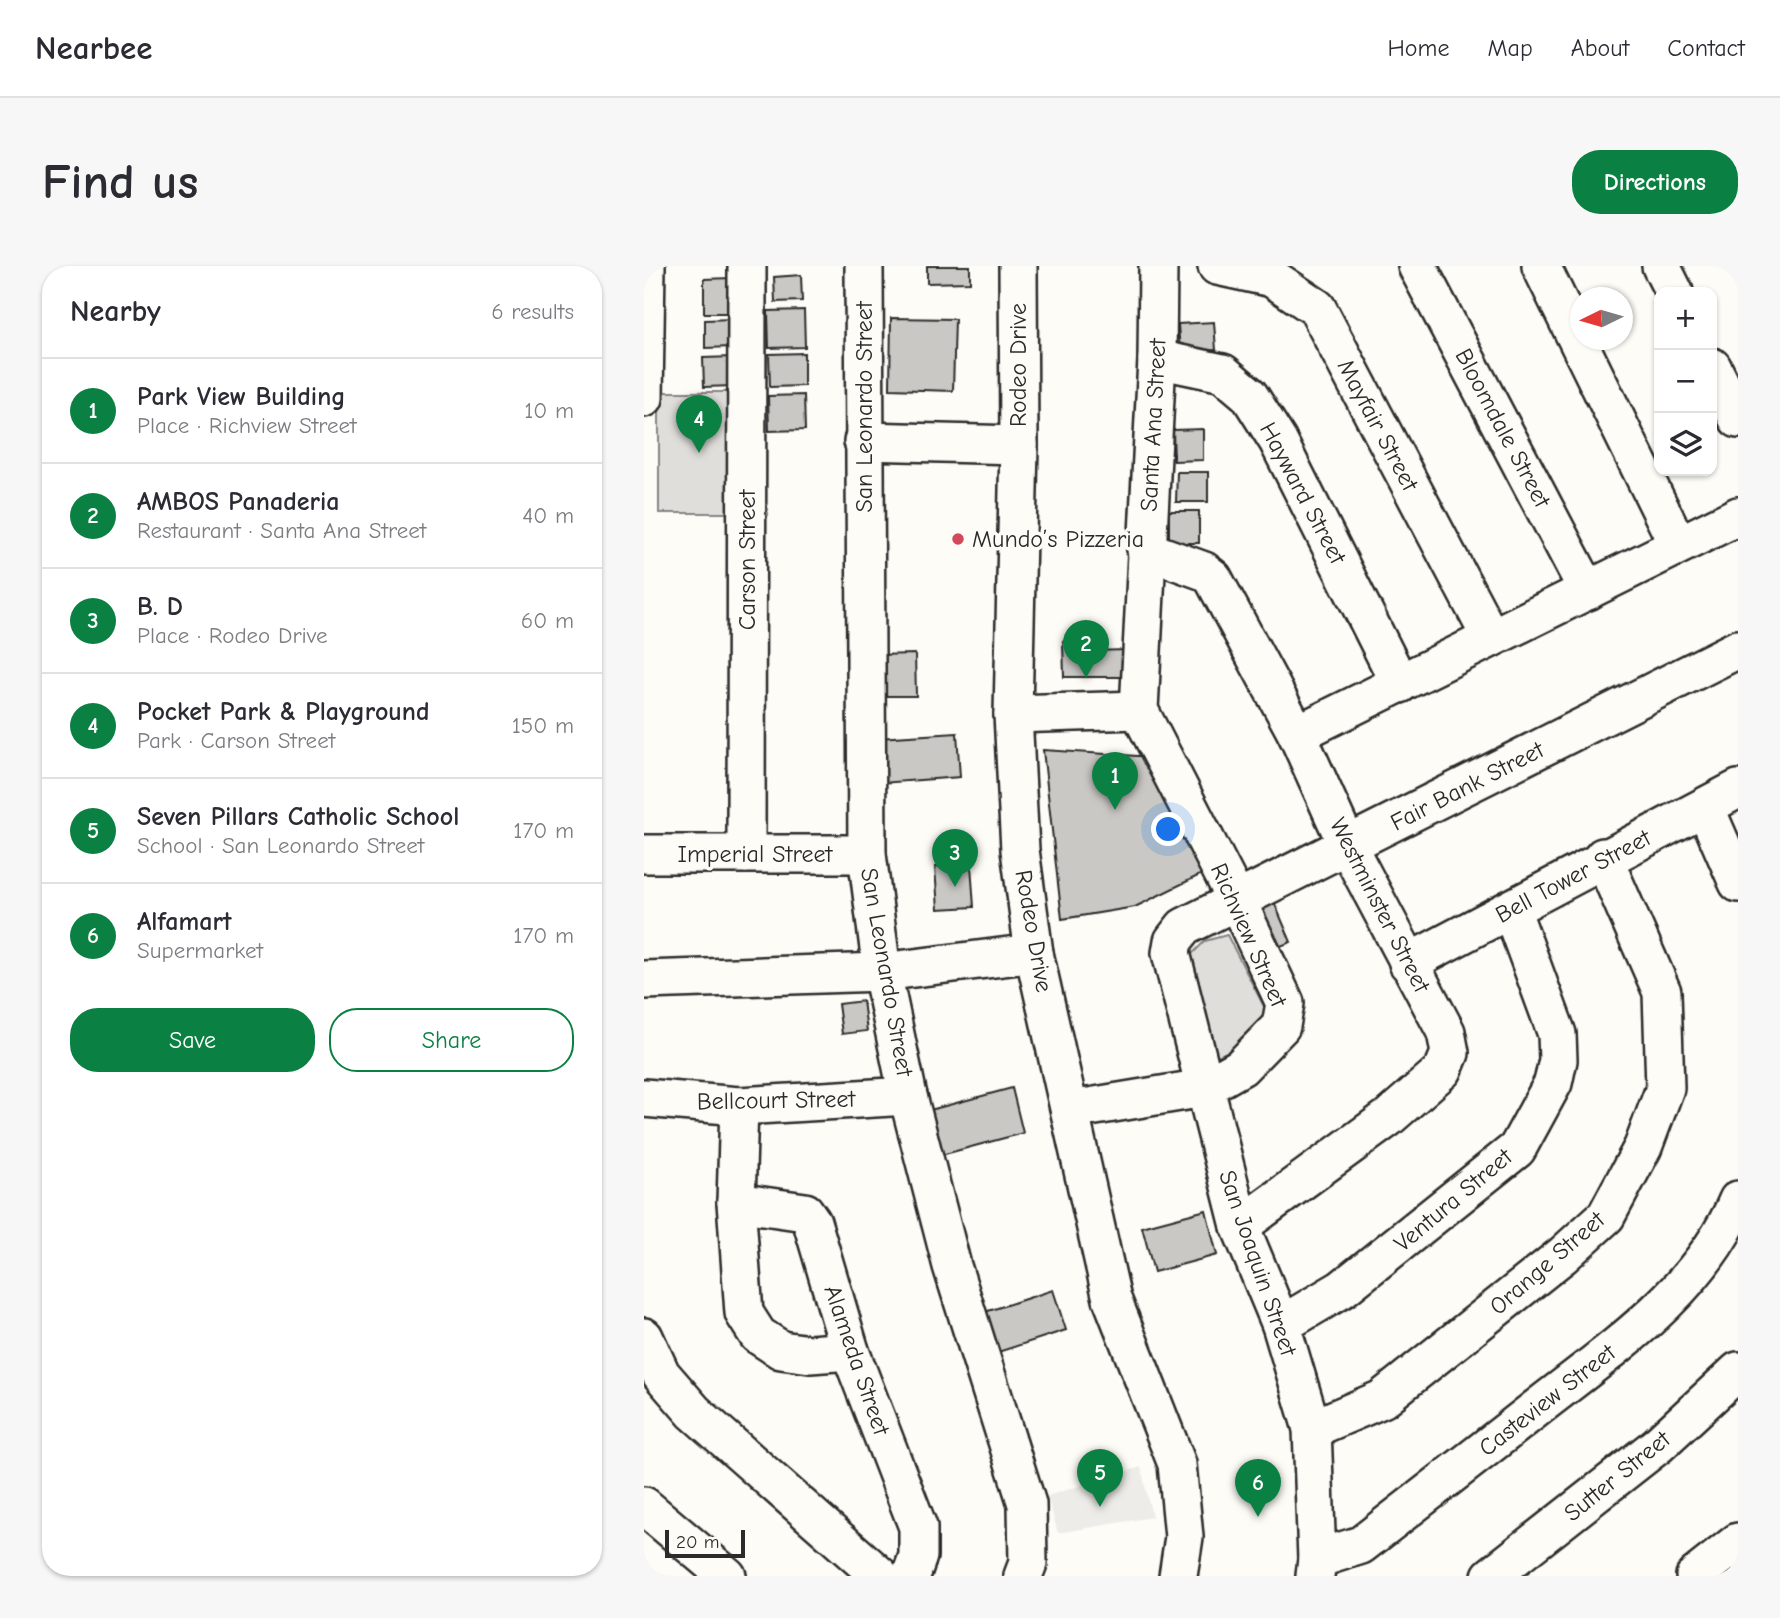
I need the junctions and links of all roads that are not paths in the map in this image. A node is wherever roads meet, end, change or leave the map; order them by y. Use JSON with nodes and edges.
{"nodes":[{"id":1,"x":646,"y":266,"type":"edge"},
{"id":2,"x":747,"y":266,"type":"edge"},
{"id":3,"x":864,"y":266,"type":"edge"},
{"id":4,"x":1018,"y":266,"type":"edge"},
{"id":5,"x":1158,"y":266,"type":"edge"},
{"id":6,"x":1217,"y":266,"type":"edge"},
{"id":7,"x":1417,"y":266,"type":"edge"},
{"id":8,"x":1541,"y":266,"type":"edge"},
{"id":9,"x":1661,"y":266,"type":"edge"},
{"id":10,"x":1672,"y":287,"type":"edge"},
{"id":11,"x":1157,"y":359,"type":"junction"},
{"id":12,"x":1717,"y":377,"type":"edge"},
{"id":13,"x":644,"y":398,"type":"edge"},
{"id":14,"x":1738,"y":419,"type":"edge"},
{"id":15,"x":863,"y":441,"type":"junction"},
{"id":16,"x":1019,"y":445,"type":"junction"},
{"id":17,"x":1738,"y":516,"type":"edge"},
{"id":18,"x":1677,"y":544,"type":"junction"},
{"id":19,"x":1146,"y":550,"type":"junction"},
{"id":20,"x":1588,"y":591,"type":"junction"},
{"id":21,"x":1491,"y":638,"type":"junction"},
{"id":22,"x":1738,"y":649,"type":"edge"},
{"id":23,"x":1400,"y":684,"type":"junction"},
{"id":24,"x":1139,"y":710,"type":"junction"},
{"id":25,"x":1013,"y":714,"type":"junction"},
{"id":26,"x":1297,"y":734,"type":"junction"},
{"id":27,"x":1738,"y":789,"type":"edge"},
{"id":28,"x":1705,"y":807,"type":"junction"},
{"id":29,"x":1348,"y":847,"type":"junction"},
{"id":30,"x":644,"y":854,"type":"edge"},
{"id":31,"x":746,"y":854,"type":"junction"},
{"id":32,"x":867,"y":854,"type":"junction"},
{"id":33,"x":1603,"y":857,"type":"junction"},
{"id":34,"x":1738,"y":883,"type":"edge"},
{"id":35,"x":1237,"y":901,"type":"junction"},
{"id":36,"x":1511,"y":909,"type":"junction"},
{"id":37,"x":1034,"y":953,"type":"junction"},
{"id":38,"x":1171,"y":953,"type":"joint"},
{"id":39,"x":1408,"y":963,"type":"junction"},
{"id":40,"x":882,"y":972,"type":"junction"},
{"id":41,"x":644,"y":980,"type":"edge"},
{"id":42,"x":1204,"y":1088,"type":"junction"},
{"id":43,"x":908,"y":1096,"type":"junction"},
{"id":44,"x":644,"y":1098,"type":"edge"},
{"id":45,"x":739,"y":1106,"type":"junction"},
{"id":46,"x":1071,"y":1110,"type":"junction"},
{"id":47,"x":1738,"y":1200,"type":"edge"},
{"id":48,"x":736,"y":1202,"type":"junction"},
{"id":49,"x":1240,"y":1226,"type":"junction"},
{"id":50,"x":1281,"y":1325,"type":"junction"},
{"id":51,"x":644,"y":1337,"type":"edge"},
{"id":52,"x":850,"y":1351,"type":"junction"},
{"id":53,"x":1738,"y":1371,"type":"edge"},
{"id":54,"x":1312,"y":1429,"type":"junction"},
{"id":55,"x":644,"y":1506,"type":"edge"},
{"id":56,"x":1738,"y":1542,"type":"edge"},
{"id":57,"x":1316,"y":1567,"type":"edge"},
{"id":58,"x":727,"y":1576,"type":"edge"},
{"id":59,"x":880,"y":1576,"type":"edge"},
{"id":60,"x":911,"y":1576,"type":"edge"},
{"id":61,"x":1023,"y":1576,"type":"edge"},
{"id":62,"x":1178,"y":1576,"type":"edge"},
{"id":63,"x":1491,"y":1576,"type":"edge"},
{"id":64,"x":1695,"y":1576,"type":"edge"}],
"edges":[{"from":1,"to":13,"type":"street"},
{"from":2,"to":31,"type":"street","name":"Carson Street"},
{"from":3,"to":15,"type":"street","name":"San Leonardo Street"},
{"from":4,"to":16,"type":"street","name":"Rodeo Drive"},
{"from":5,"to":11,"type":"street","name":"Santa Ana Street"},
{"from":6,"to":21,"type":"street","name":"Mayfair Street"},
{"from":7,"to":20,"type":"street","name":"Bloomdale Street"},
{"from":8,"to":18,"type":"street"},
{"from":9,"to":10,"type":"street"},
{"from":11,"to":19,"type":"street","name":"Santa Ana Street"},
{"from":11,"to":23,"type":"street","name":"Hayward Street"},
{"from":12,"to":14,"type":"street"},
{"from":15,"to":16,"type":"street"},
{"from":15,"to":32,"type":"street","name":"San Leonardo Street"},
{"from":16,"to":25,"type":"street","name":"Rodeo Drive"},
{"from":17,"to":18,"type":"street"},
{"from":18,"to":20,"type":"street"},
{"from":19,"to":24,"type":"street","name":"Santa Ana Street"},
{"from":19,"to":26,"type":"street","name":"Westminster Street"},
{"from":20,"to":21,"type":"street"},
{"from":21,"to":23,"type":"street"},
{"from":22,"to":29,"type":"street","name":"Fair Bank Street"},
{"from":23,"to":26,"type":"street"},
{"from":24,"to":25,"type":"street"},
{"from":24,"to":35,"type":"street","name":"Richview Street"},
{"from":25,"to":37,"type":"street","name":"Rodeo Drive"},
{"from":26,"to":29,"type":"street","name":"Westminster Street"},
{"from":27,"to":28,"type":"street","name":"Bell Tower Street"},
{"from":28,"to":33,"type":"street","name":"Bell Tower Street"},
{"from":28,"to":34,"type":"street"},
{"from":29,"to":35,"type":"street","name":"Fair Bank Street"},
{"from":29,"to":39,"type":"street","name":"Westminster Street"},
{"from":30,"to":31,"type":"street","name":"Imperial Street"},
{"from":31,"to":32,"type":"street","name":"Imperial Street"},
{"from":32,"to":40,"type":"street","name":"San Leonardo Street"},
{"from":33,"to":36,"type":"street","name":"Bell Tower Street"},
{"from":33,"to":54,"type":"street","name":"Orange Street"},
{"from":35,"to":38,"type":"street","name":"Fair Bank Street"},
{"from":35,"to":42,"type":"street","name":"Richview Street"},
{"from":36,"to":39,"type":"street","name":"Bell Tower Street"},
{"from":36,"to":50,"type":"street","name":"Ventura Street"},
{"from":37,"to":40,"type":"street"},
{"from":37,"to":46,"type":"street","name":"Rodeo Drive"},
{"from":38,"to":42,"type":"street","name":"San Joaquin Street"},
{"from":39,"to":49,"type":"street","name":"Westminster Street"},
{"from":40,"to":41,"type":"street"},
{"from":40,"to":43,"type":"street","name":"San Leonardo Street"},
{"from":42,"to":46,"type":"street","name":"Richview Street"},
{"from":42,"to":49,"type":"street","name":"San Joaquin Street"},
{"from":43,"to":45,"type":"street","name":"Bellcourt Street"},
{"from":43,"to":61,"type":"street","name":"San Leonardo Street"},
{"from":44,"to":45,"type":"street","name":"Bellcourt Street"},
{"from":45,"to":48,"type":"street"},
{"from":46,"to":62,"type":"street","name":"Rodeo Drive"},
{"from":47,"to":57,"type":"street","name":"Casteview Street"},
{"from":48,"to":52,"type":"street","name":"Alameda Street"},
{"from":48,"to":52,"type":"street"},
{"from":49,"to":50,"type":"street","name":"San Joaquin Street"},
{"from":50,"to":54,"type":"street","name":"San Joaquin Street"},
{"from":51,"to":59,"type":"street"},
{"from":52,"to":60,"type":"street","name":"Alameda Street"},
{"from":53,"to":63,"type":"street","name":"Sutter Street"},
{"from":54,"to":57,"type":"street","name":"San Joaquin Street"},
{"from":55,"to":58,"type":"street"},
{"from":56,"to":64,"type":"street"}]}
